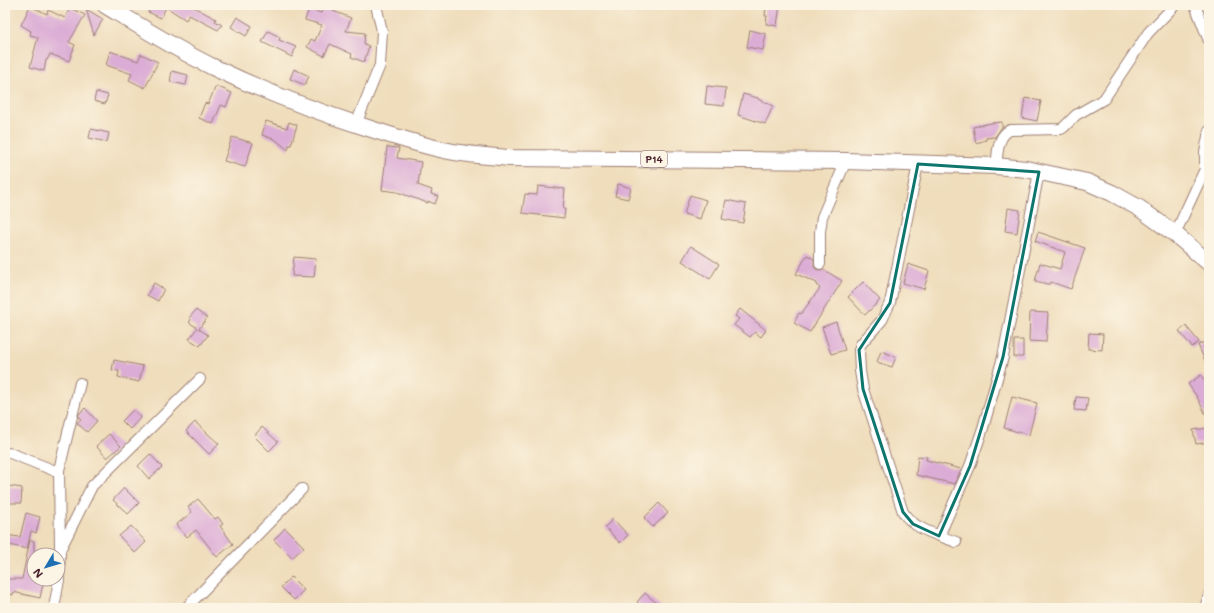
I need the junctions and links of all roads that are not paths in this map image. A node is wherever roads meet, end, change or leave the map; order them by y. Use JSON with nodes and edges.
{"nodes":[{"id":1,"x":105,"y":5,"type":"edge"},
{"id":2,"x":376,"y":5,"type":"edge"},
{"id":3,"x":1175,"y":5,"type":"edge"},
{"id":4,"x":1195,"y":5,"type":"edge"},
{"id":5,"x":1209,"y":41,"type":"edge"},
{"id":6,"x":356,"y":124,"type":"junction"},
{"id":7,"x":1209,"y":131,"type":"edge"},
{"id":8,"x":846,"y":161,"type":"junction"},
{"id":9,"x":918,"y":164,"type":"junction"},
{"id":10,"x":996,"y":166,"type":"junction"},
{"id":11,"x":1040,"y":172,"type":"junction"},
{"id":12,"x":1175,"y":234,"type":"junction"},
{"id":13,"x":1209,"y":263,"type":"edge"},
{"id":14,"x":820,"y":264,"type":"dead end"},
{"id":15,"x":200,"y":379,"type":"dead end"},
{"id":16,"x":80,"y":383,"type":"dead end"},
{"id":17,"x":10,"y":453,"type":"dead end"},
{"id":18,"x":59,"y":470,"type":"junction"},
{"id":19,"x":302,"y":489,"type":"dead end"},
{"id":20,"x":939,"y":536,"type":"junction"},
{"id":21,"x":956,"y":542,"type":"dead end"},
{"id":22,"x":60,"y":547,"type":"edge"},
{"id":23,"x":62,"y":547,"type":"edge"},
{"id":24,"x":58,"y":587,"type":"edge"},
{"id":25,"x":1209,"y":595,"type":"edge"},
{"id":26,"x":54,"y":608,"type":"edge"},
{"id":27,"x":186,"y":608,"type":"edge"},
{"id":28,"x":1205,"y":608,"type":"edge"}],
"edges":[{"from":1,"to":6,"type":"main road","number":"P14"},
{"from":2,"to":6,"type":"street"},
{"from":3,"to":10,"type":"street"},
{"from":4,"to":5,"type":"street"},
{"from":6,"to":8,"type":"main road","number":"P14"},
{"from":7,"to":12,"type":"street"},
{"from":8,"to":9,"type":"main road","number":"P14"},
{"from":8,"to":14,"type":"street"},
{"from":9,"to":10,"type":"main road","number":"P14"},
{"from":9,"to":20,"type":"street"},
{"from":10,"to":11,"type":"main road","number":"P14"},
{"from":11,"to":12,"type":"main road","number":"P14"},
{"from":11,"to":20,"type":"street"},
{"from":12,"to":13,"type":"main road","number":"P14"},
{"from":15,"to":23,"type":"street"},
{"from":16,"to":18,"type":"street"},
{"from":17,"to":18,"type":"street"},
{"from":18,"to":22,"type":"street"},
{"from":19,"to":27,"type":"street"},
{"from":20,"to":21,"type":"street"},
{"from":24,"to":26,"type":"street"},
{"from":25,"to":28,"type":"street"}]}
